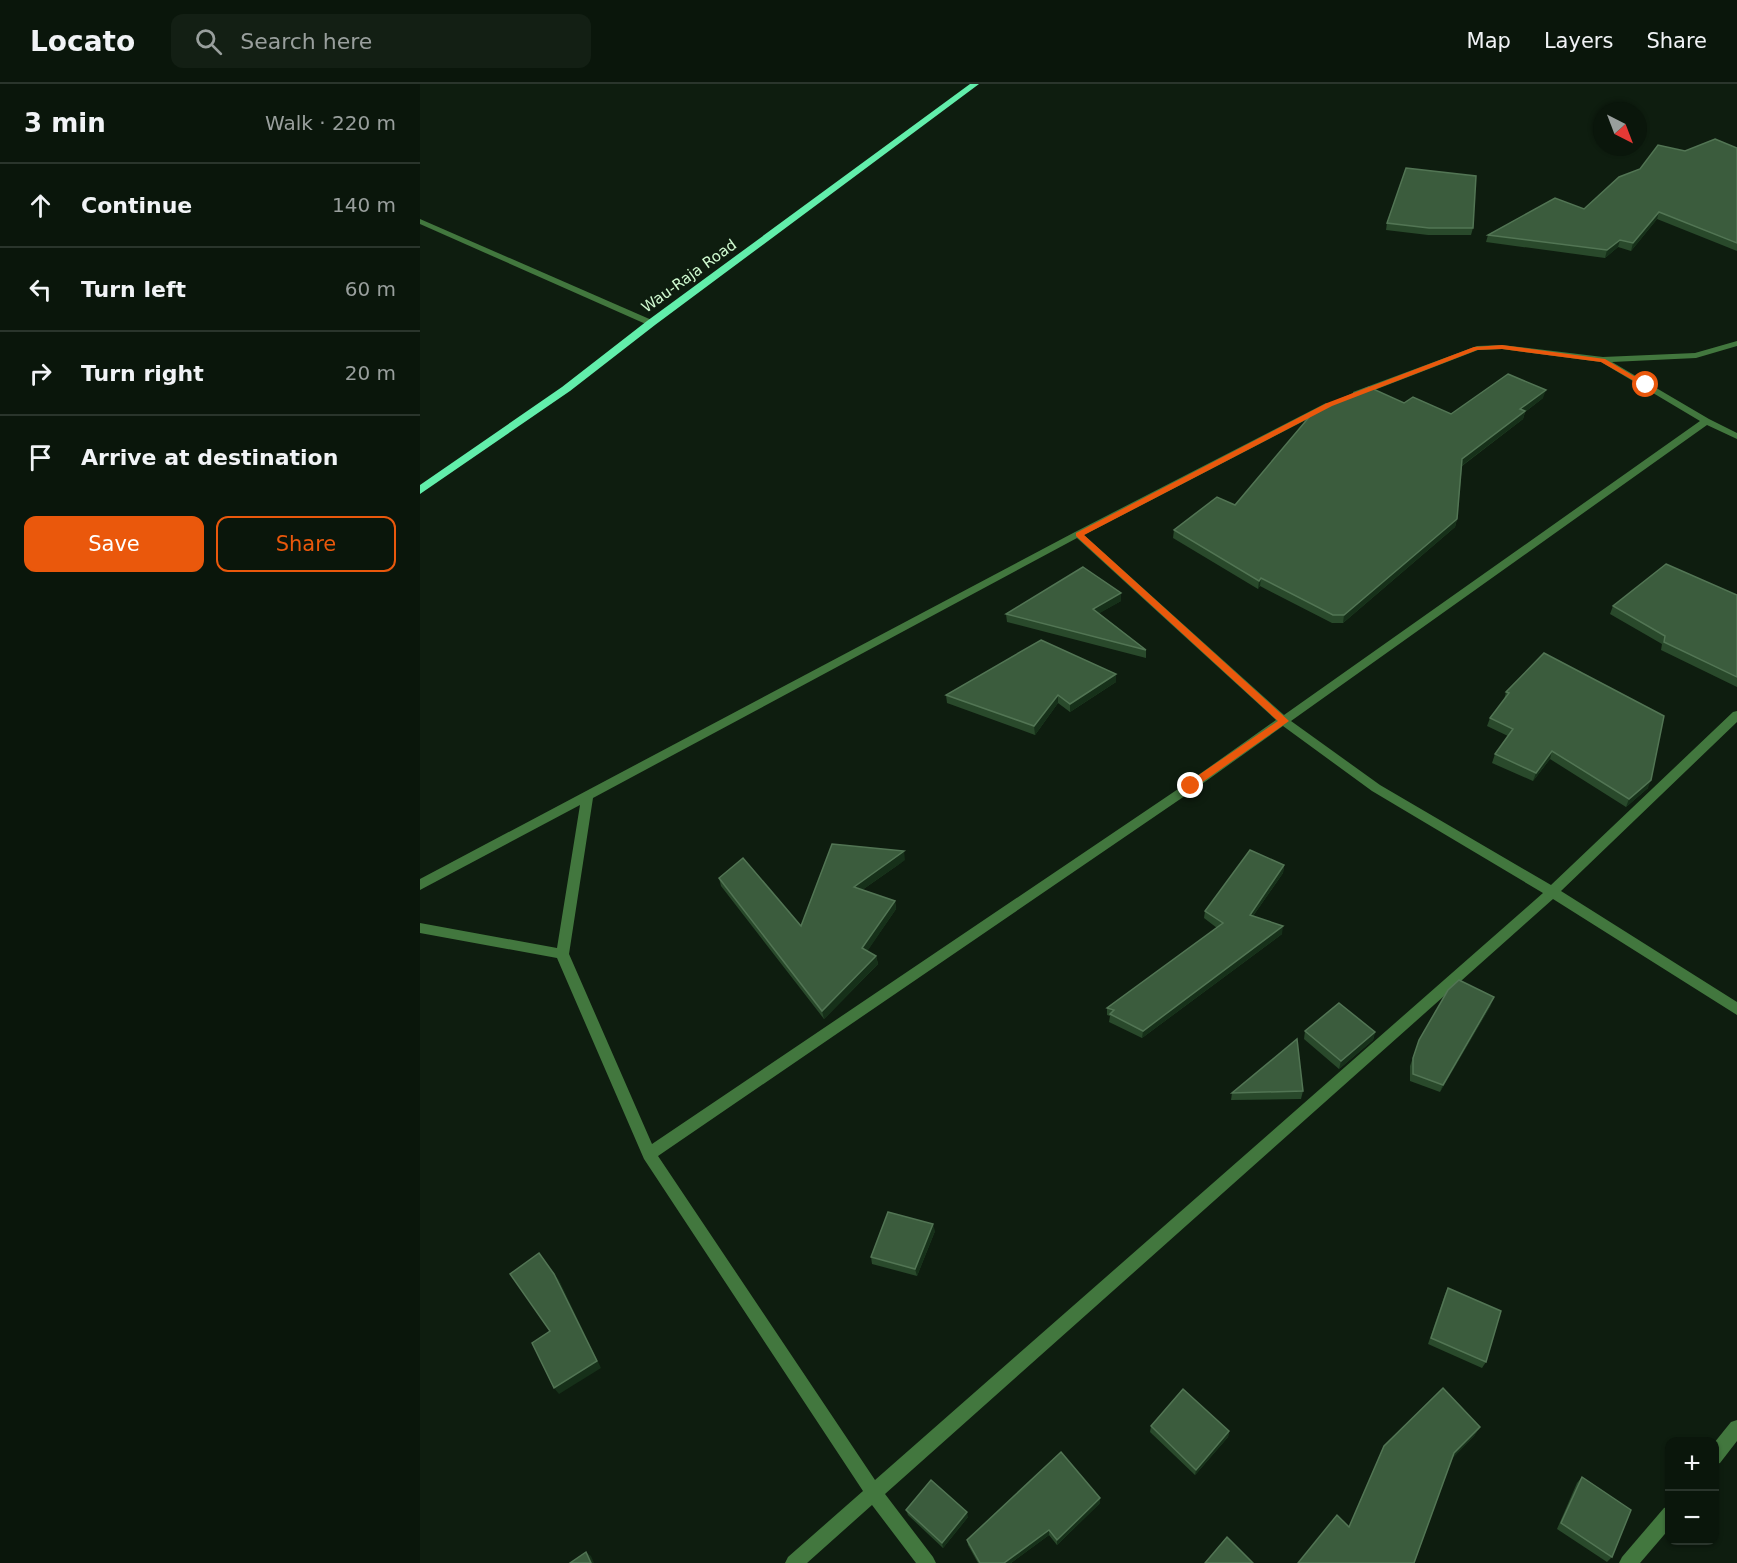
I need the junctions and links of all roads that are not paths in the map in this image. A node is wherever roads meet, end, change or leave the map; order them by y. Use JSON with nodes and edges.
{"nodes":[{"id":1,"x":975,"y":84,"type":"edge"},
{"id":2,"x":420,"y":221,"type":"edge"},
{"id":3,"x":651,"y":323,"type":"junction"},
{"id":4,"x":1737,"y":343,"type":"edge"},
{"id":5,"x":1603,"y":360,"type":"junction"},
{"id":6,"x":1706,"y":421,"type":"junction"},
{"id":7,"x":1737,"y":436,"type":"edge"},
{"id":8,"x":420,"y":490,"type":"edge"},
{"id":9,"x":1078,"y":534,"type":"junction"},
{"id":10,"x":1737,"y":715,"type":"edge"},
{"id":11,"x":1284,"y":721,"type":"junction"},
{"id":12,"x":588,"y":794,"type":"junction"},
{"id":13,"x":420,"y":885,"type":"edge"},
{"id":14,"x":1552,"y":892,"type":"junction"},
{"id":15,"x":420,"y":927,"type":"edge"},
{"id":16,"x":562,"y":954,"type":"junction"},
{"id":17,"x":1737,"y":1009,"type":"edge"},
{"id":18,"x":649,"y":1155,"type":"junction"},
{"id":19,"x":1737,"y":1428,"type":"edge"},
{"id":20,"x":1719,"y":1451,"type":"edge"},
{"id":21,"x":874,"y":1493,"type":"junction"},
{"id":22,"x":1665,"y":1520,"type":"edge"},
{"id":23,"x":794,"y":1563,"type":"edge"},
{"id":24,"x":927,"y":1563,"type":"edge"},
{"id":25,"x":1628,"y":1563,"type":"edge"}],
"edges":[{"from":1,"to":3,"type":"main road","name":"Wau-Raja Road"},
{"from":2,"to":3,"type":"street"},
{"from":3,"to":8,"type":"main road","name":"Wau-Raja Road"},
{"from":4,"to":5,"type":"street"},
{"from":5,"to":6,"type":"street"},
{"from":5,"to":9,"type":"street"},
{"from":6,"to":7,"type":"street"},
{"from":6,"to":11,"type":"street"},
{"from":9,"to":11,"type":"street"},
{"from":9,"to":12,"type":"street"},
{"from":10,"to":14,"type":"street"},
{"from":11,"to":14,"type":"street"},
{"from":11,"to":18,"type":"street"},
{"from":12,"to":13,"type":"street"},
{"from":12,"to":16,"type":"street"},
{"from":14,"to":17,"type":"street"},
{"from":14,"to":21,"type":"street"},
{"from":15,"to":16,"type":"street"},
{"from":16,"to":18,"type":"street"},
{"from":18,"to":21,"type":"street"},
{"from":19,"to":20,"type":"street"},
{"from":21,"to":23,"type":"street"},
{"from":21,"to":24,"type":"street"},
{"from":22,"to":25,"type":"street"}]}
